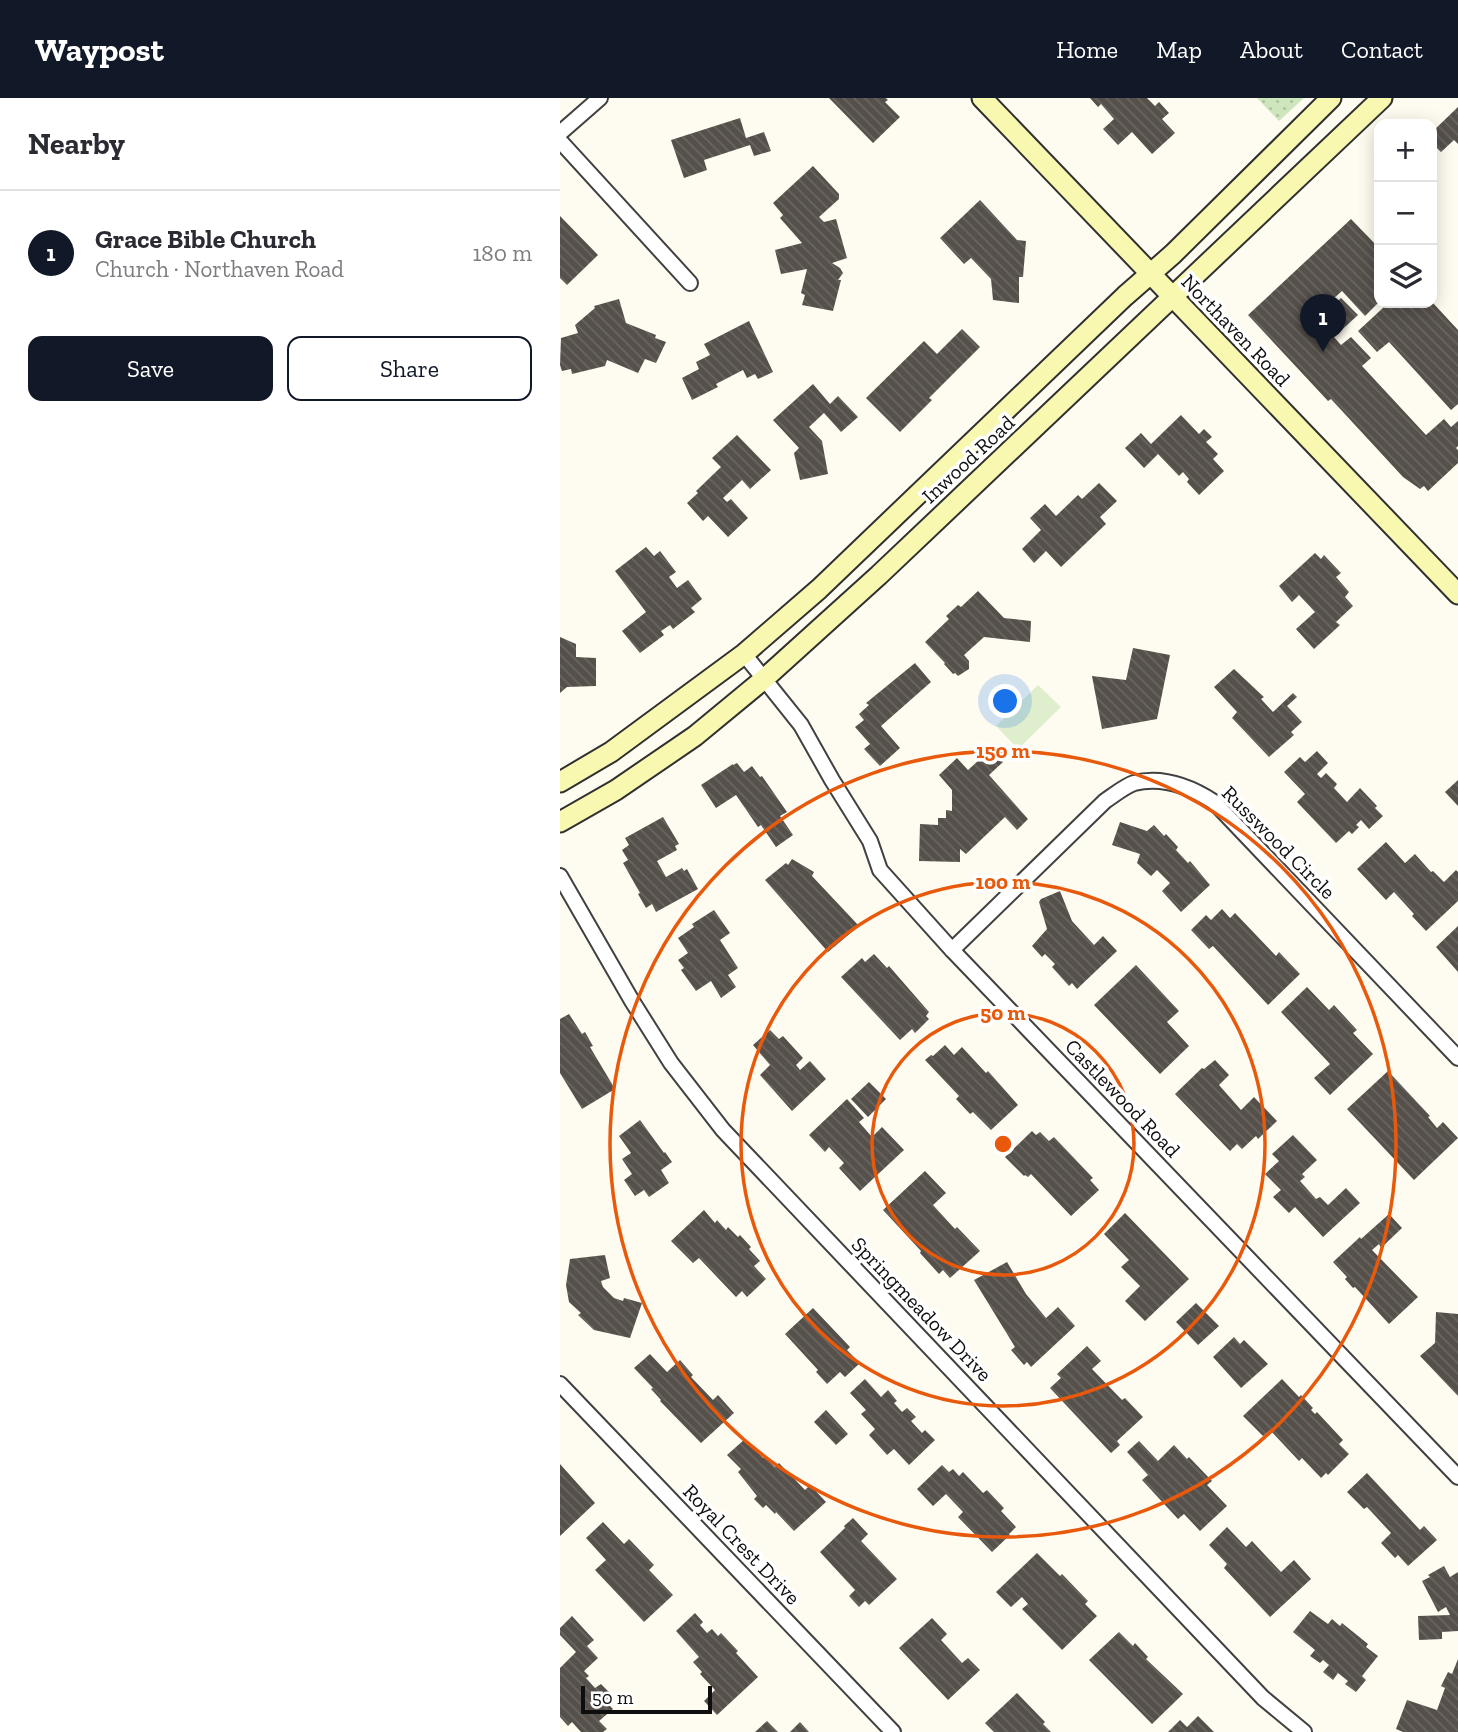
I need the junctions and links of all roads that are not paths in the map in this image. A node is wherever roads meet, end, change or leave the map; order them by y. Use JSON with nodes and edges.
{"nodes":[{"id":1,"x":600,"y":98,"type":"edge"},
{"id":2,"x":982,"y":98,"type":"edge"},
{"id":3,"x":1331,"y":98,"type":"edge"},
{"id":4,"x":1382,"y":98,"type":"edge"},
{"id":5,"x":560,"y":133,"type":"edge"},
{"id":6,"x":560,"y":141,"type":"edge"},
{"id":7,"x":1152,"y":274,"type":"junction"},
{"id":8,"x":690,"y":283,"type":"dead end"},
{"id":9,"x":1173,"y":297,"type":"junction"},
{"id":10,"x":1458,"y":594,"type":"edge"},
{"id":11,"x":744,"y":654,"type":"junction"},
{"id":12,"x":764,"y":679,"type":"junction"},
{"id":13,"x":560,"y":782,"type":"edge"},
{"id":14,"x":560,"y":822,"type":"edge"},
{"id":15,"x":560,"y":876,"type":"edge"},
{"id":16,"x":952,"y":950,"type":"junction"},
{"id":17,"x":1458,"y":1058,"type":"edge"},
{"id":18,"x":560,"y":1384,"type":"edge"},
{"id":19,"x":1458,"y":1477,"type":"edge"},
{"id":20,"x":893,"y":1732,"type":"edge"},
{"id":21,"x":1304,"y":1732,"type":"edge"}],
"edges":[{"from":1,"to":5,"type":"street"},
{"from":2,"to":7,"type":"main road","name":"Northaven Road"},
{"from":3,"to":7,"type":"main road","name":"Inwood Road"},
{"from":4,"to":9,"type":"main road","name":"Inwood Road"},
{"from":6,"to":8,"type":"street"},
{"from":7,"to":9,"type":"main road","name":"Northaven Road"},
{"from":7,"to":11,"type":"main road","name":"Inwood Road"},
{"from":9,"to":10,"type":"main road","name":"Northaven Road"},
{"from":9,"to":12,"type":"main road","name":"Inwood Road"},
{"from":11,"to":12,"type":"street","name":"Castlewood Road"},
{"from":11,"to":13,"type":"main road","name":"Inwood Road"},
{"from":12,"to":14,"type":"main road","name":"Inwood Road"},
{"from":12,"to":16,"type":"street","name":"Castlewood Road"},
{"from":15,"to":21,"type":"street","name":"Springmeadow Drive"},
{"from":16,"to":17,"type":"street","name":"Russwood Circle"},
{"from":16,"to":19,"type":"street","name":"Castlewood Road"},
{"from":18,"to":20,"type":"street","name":"Royal Crest Drive"}]}
